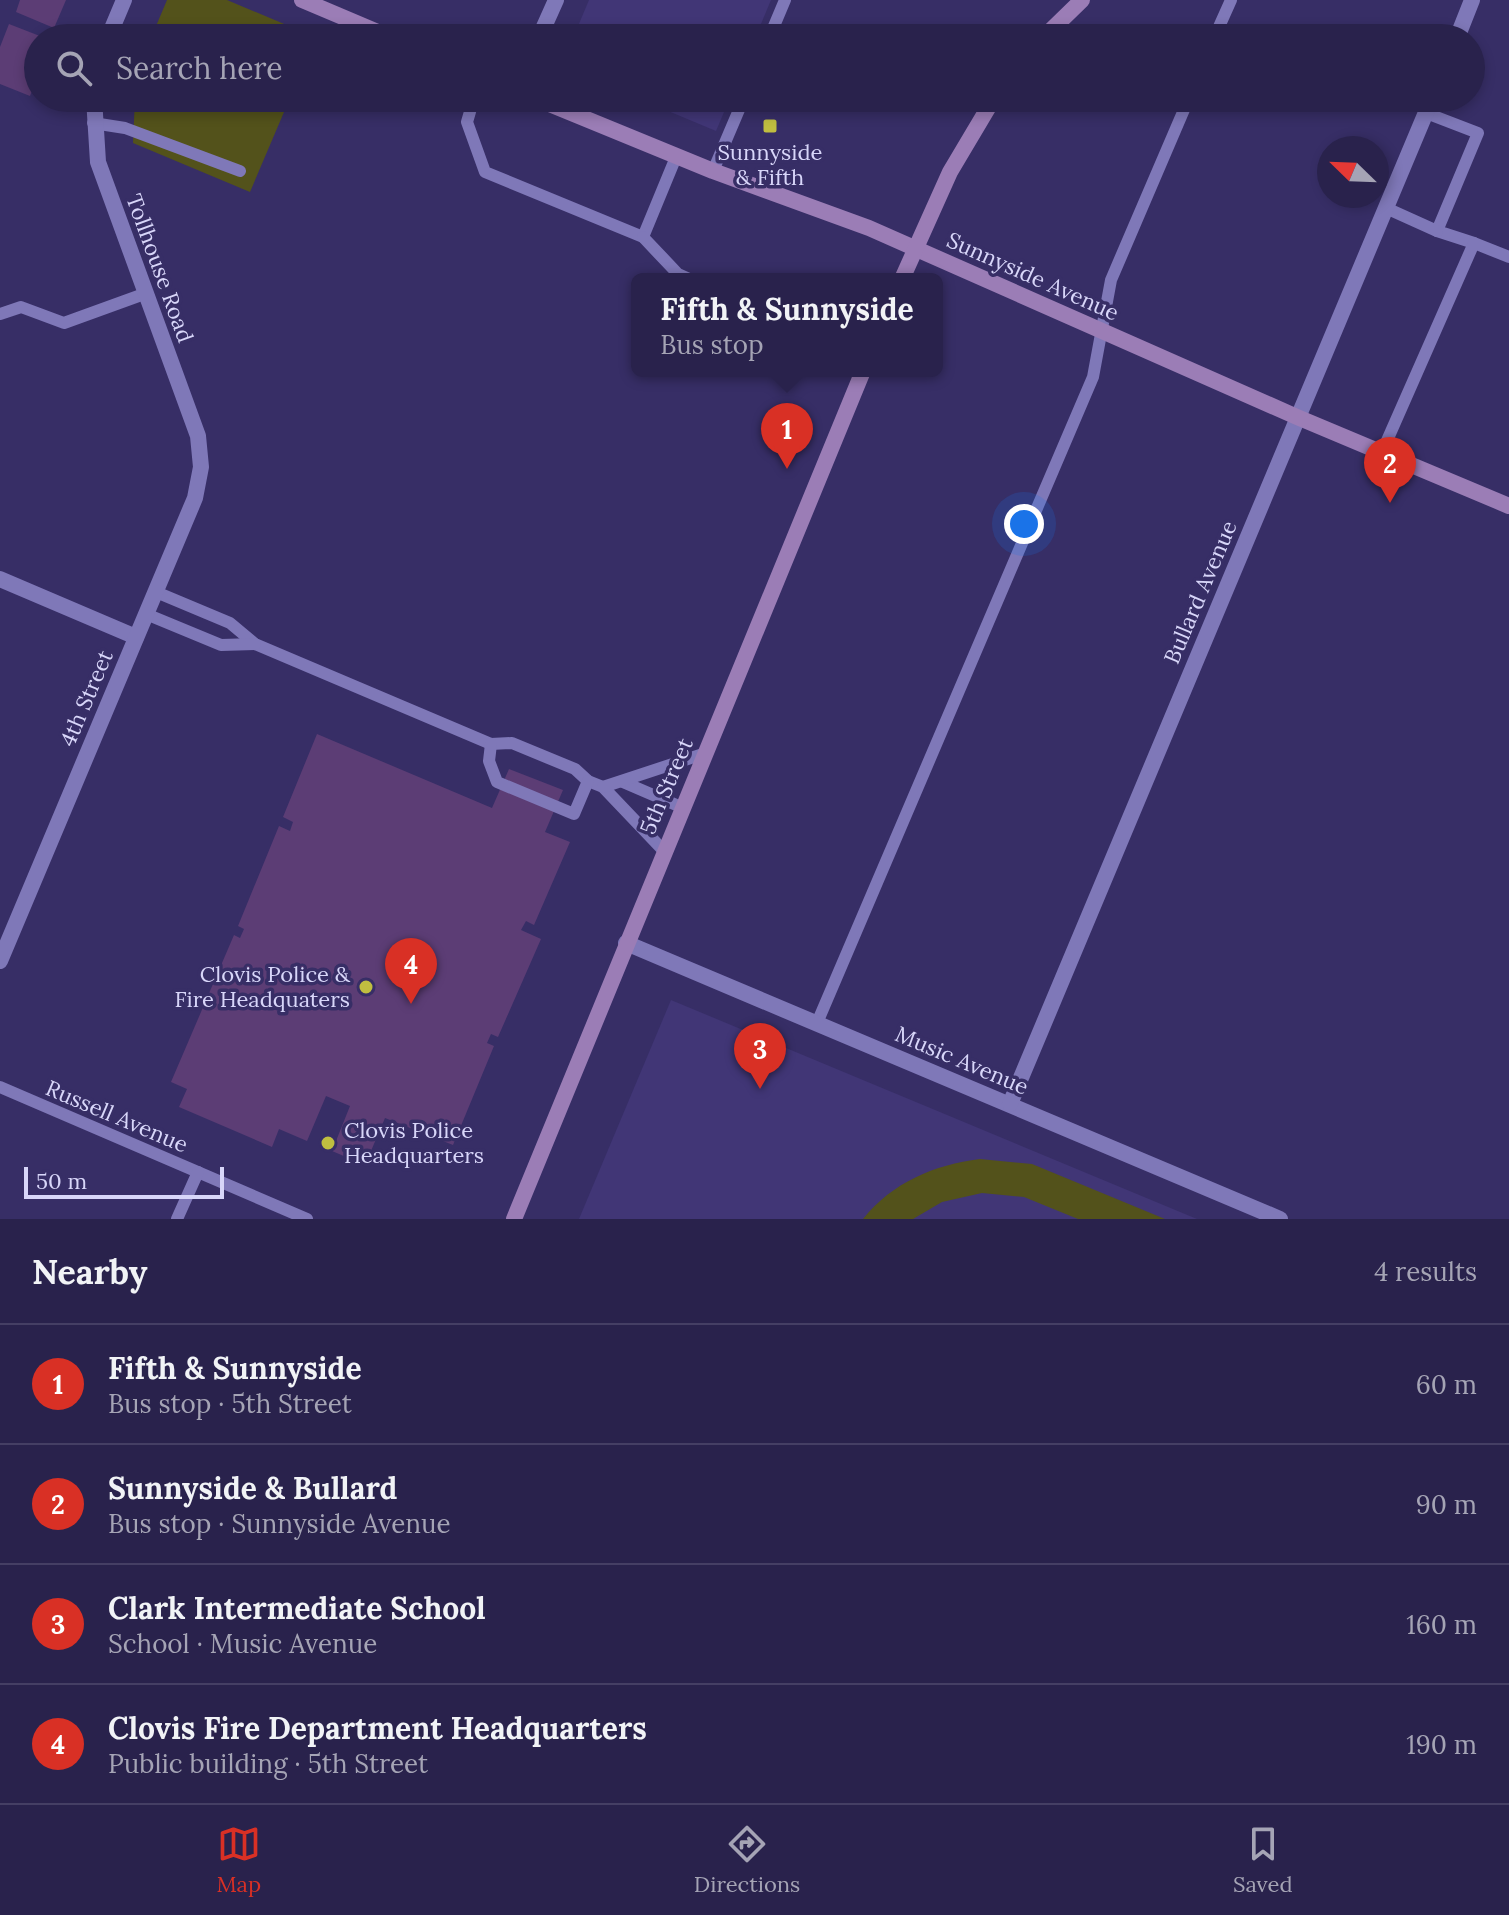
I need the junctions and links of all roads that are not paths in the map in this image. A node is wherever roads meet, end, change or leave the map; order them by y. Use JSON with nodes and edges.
{"nodes":[{"id":1,"x":124,"y":0,"type":"edge"},
{"id":2,"x":302,"y":0,"type":"edge"},
{"id":3,"x":556,"y":0,"type":"edge"},
{"id":4,"x":785,"y":0,"type":"edge"},
{"id":5,"x":1082,"y":0,"type":"edge"},
{"id":6,"x":1231,"y":0,"type":"edge"},
{"id":7,"x":1472,"y":0,"type":"edge"},
{"id":8,"x":336,"y":7,"type":"edge"},
{"id":9,"x":114,"y":24,"type":"edge"},
{"id":10,"x":367,"y":24,"type":"edge"},
{"id":11,"x":545,"y":24,"type":"edge"},
{"id":12,"x":775,"y":24,"type":"edge"},
{"id":13,"x":1057,"y":24,"type":"edge"},
{"id":14,"x":1220,"y":24,"type":"edge"},
{"id":15,"x":1463,"y":24,"type":"edge"},
{"id":16,"x":93,"y":112,"type":"edge"},
{"id":17,"x":470,"y":112,"type":"edge"},
{"id":18,"x":568,"y":112,"type":"edge"},
{"id":19,"x":738,"y":112,"type":"edge"},
{"id":20,"x":986,"y":112,"type":"edge"},
{"id":21,"x":1183,"y":112,"type":"edge"},
{"id":22,"x":1426,"y":112,"type":"edge"},
{"id":23,"x":1440,"y":112,"type":"edge"},
{"id":24,"x":93,"y":123,"type":"junction"},
{"id":25,"x":676,"y":157,"type":"junction"},
{"id":26,"x":240,"y":171,"type":"dead end"},
{"id":27,"x":713,"y":171,"type":"junction"},
{"id":28,"x":1389,"y":201,"type":"edge"},
{"id":29,"x":1386,"y":208,"type":"joint"},
{"id":30,"x":1437,"y":231,"type":"junction"},
{"id":31,"x":643,"y":237,"type":"junction"},
{"id":32,"x":1474,"y":243,"type":"junction"},
{"id":33,"x":916,"y":248,"type":"junction"},
{"id":34,"x":1509,"y":257,"type":"edge"},
{"id":35,"x":677,"y":273,"type":"edge"},
{"id":36,"x":905,"y":273,"type":"edge"},
{"id":37,"x":144,"y":294,"type":"junction"},
{"id":38,"x":0,"y":314,"type":"edge"},
{"id":39,"x":1103,"y":331,"type":"junction"},
{"id":40,"x":860,"y":377,"type":"edge"},
{"id":41,"x":1297,"y":417,"type":"junction"},
{"id":42,"x":201,"y":450,"type":"joint"},
{"id":43,"x":1382,"y":452,"type":"junction"},
{"id":44,"x":1509,"y":506,"type":"edge"},
{"id":45,"x":0,"y":579,"type":"edge"},
{"id":46,"x":156,"y":592,"type":"junction"},
{"id":47,"x":146,"y":614,"type":"junction"},
{"id":48,"x":136,"y":637,"type":"junction"},
{"id":49,"x":255,"y":644,"type":"junction"},
{"id":50,"x":491,"y":744,"type":"junction"},
{"id":51,"x":703,"y":754,"type":"junction"},
{"id":52,"x":588,"y":781,"type":"junction"},
{"id":53,"x":623,"y":782,"type":"junction"},
{"id":54,"x":603,"y":787,"type":"junction"},
{"id":55,"x":681,"y":807,"type":"junction"},
{"id":56,"x":663,"y":850,"type":"junction"},
{"id":57,"x":626,"y":943,"type":"junction"},
{"id":58,"x":0,"y":961,"type":"edge"},
{"id":59,"x":817,"y":1023,"type":"junction"},
{"id":60,"x":0,"y":1087,"type":"edge"},
{"id":61,"x":1010,"y":1104,"type":"junction"},
{"id":62,"x":198,"y":1172,"type":"junction"},
{"id":63,"x":177,"y":1219,"type":"edge"},
{"id":64,"x":307,"y":1219,"type":"edge"},
{"id":65,"x":514,"y":1219,"type":"edge"},
{"id":66,"x":1280,"y":1219,"type":"edge"}],
"edges":[{"from":1,"to":9,"type":"street"},
{"from":2,"to":8,"type":"main road"},
{"from":3,"to":11,"type":"street"},
{"from":4,"to":12,"type":"lane"},
{"from":5,"to":13,"type":"main road"},
{"from":6,"to":14,"type":"lane"},
{"from":7,"to":15,"type":"street"},
{"from":8,"to":10,"type":"main road"},
{"from":16,"to":24,"type":"street","name":"Tollhouse Road"},
{"from":17,"to":31,"type":"lane"},
{"from":18,"to":25,"type":"main road","name":"Sunnyside Avenue"},
{"from":19,"to":27,"type":"lane"},
{"from":20,"to":33,"type":"main road"},
{"from":21,"to":39,"type":"lane"},
{"from":22,"to":28,"type":"street","name":"Bullard Avenue"},
{"from":23,"to":30,"type":"lane"},
{"from":24,"to":26,"type":"lane"},
{"from":24,"to":37,"type":"street","name":"Tollhouse Road"},
{"from":25,"to":27,"type":"main road","name":"Sunnyside Avenue"},
{"from":25,"to":31,"type":"lane"},
{"from":27,"to":33,"type":"main road","name":"Sunnyside Avenue"},
{"from":29,"to":30,"type":"lane"},
{"from":29,"to":41,"type":"street","name":"Bullard Avenue"},
{"from":30,"to":32,"type":"lane"},
{"from":31,"to":35,"type":"lane"},
{"from":32,"to":34,"type":"lane"},
{"from":32,"to":43,"type":"lane"},
{"from":33,"to":36,"type":"main road"},
{"from":33,"to":39,"type":"main road","name":"Sunnyside Avenue"},
{"from":37,"to":38,"type":"lane"},
{"from":37,"to":42,"type":"street","name":"Tollhouse Road"},
{"from":39,"to":41,"type":"main road","name":"Sunnyside Avenue"},
{"from":39,"to":59,"type":"lane"},
{"from":40,"to":51,"type":"main road","name":"5th Street"},
{"from":41,"to":43,"type":"main road","name":"Sunnyside Avenue"},
{"from":41,"to":61,"type":"street","name":"Bullard Avenue"},
{"from":42,"to":46,"type":"street","name":"4th Street"},
{"from":43,"to":44,"type":"main road","name":"Sunnyside Avenue"},
{"from":45,"to":48,"type":"street"},
{"from":46,"to":47,"type":"street","name":"4th Street"},
{"from":46,"to":49,"type":"lane"},
{"from":47,"to":48,"type":"street","name":"4th Street"},
{"from":47,"to":49,"type":"lane"},
{"from":48,"to":58,"type":"street","name":"4th Street"},
{"from":49,"to":50,"type":"lane"},
{"from":50,"to":52,"type":"lane"},
{"from":50,"to":52,"type":"lane"},
{"from":51,"to":53,"type":"lane"},
{"from":51,"to":55,"type":"main road","name":"5th Street"},
{"from":52,"to":54,"type":"lane"},
{"from":53,"to":54,"type":"lane"},
{"from":53,"to":55,"type":"lane"},
{"from":54,"to":56,"type":"lane"},
{"from":55,"to":56,"type":"main road","name":"5th Street"},
{"from":56,"to":57,"type":"main road","name":"5th Street"},
{"from":57,"to":59,"type":"street","name":"Music Avenue"},
{"from":57,"to":65,"type":"main road","name":"5th Street"},
{"from":59,"to":61,"type":"street","name":"Music Avenue"},
{"from":60,"to":62,"type":"lane","name":"Russell Avenue"},
{"from":61,"to":66,"type":"street","name":"Music Avenue"},
{"from":62,"to":63,"type":"lane"},
{"from":62,"to":64,"type":"lane","name":"Russell Avenue"}]}
